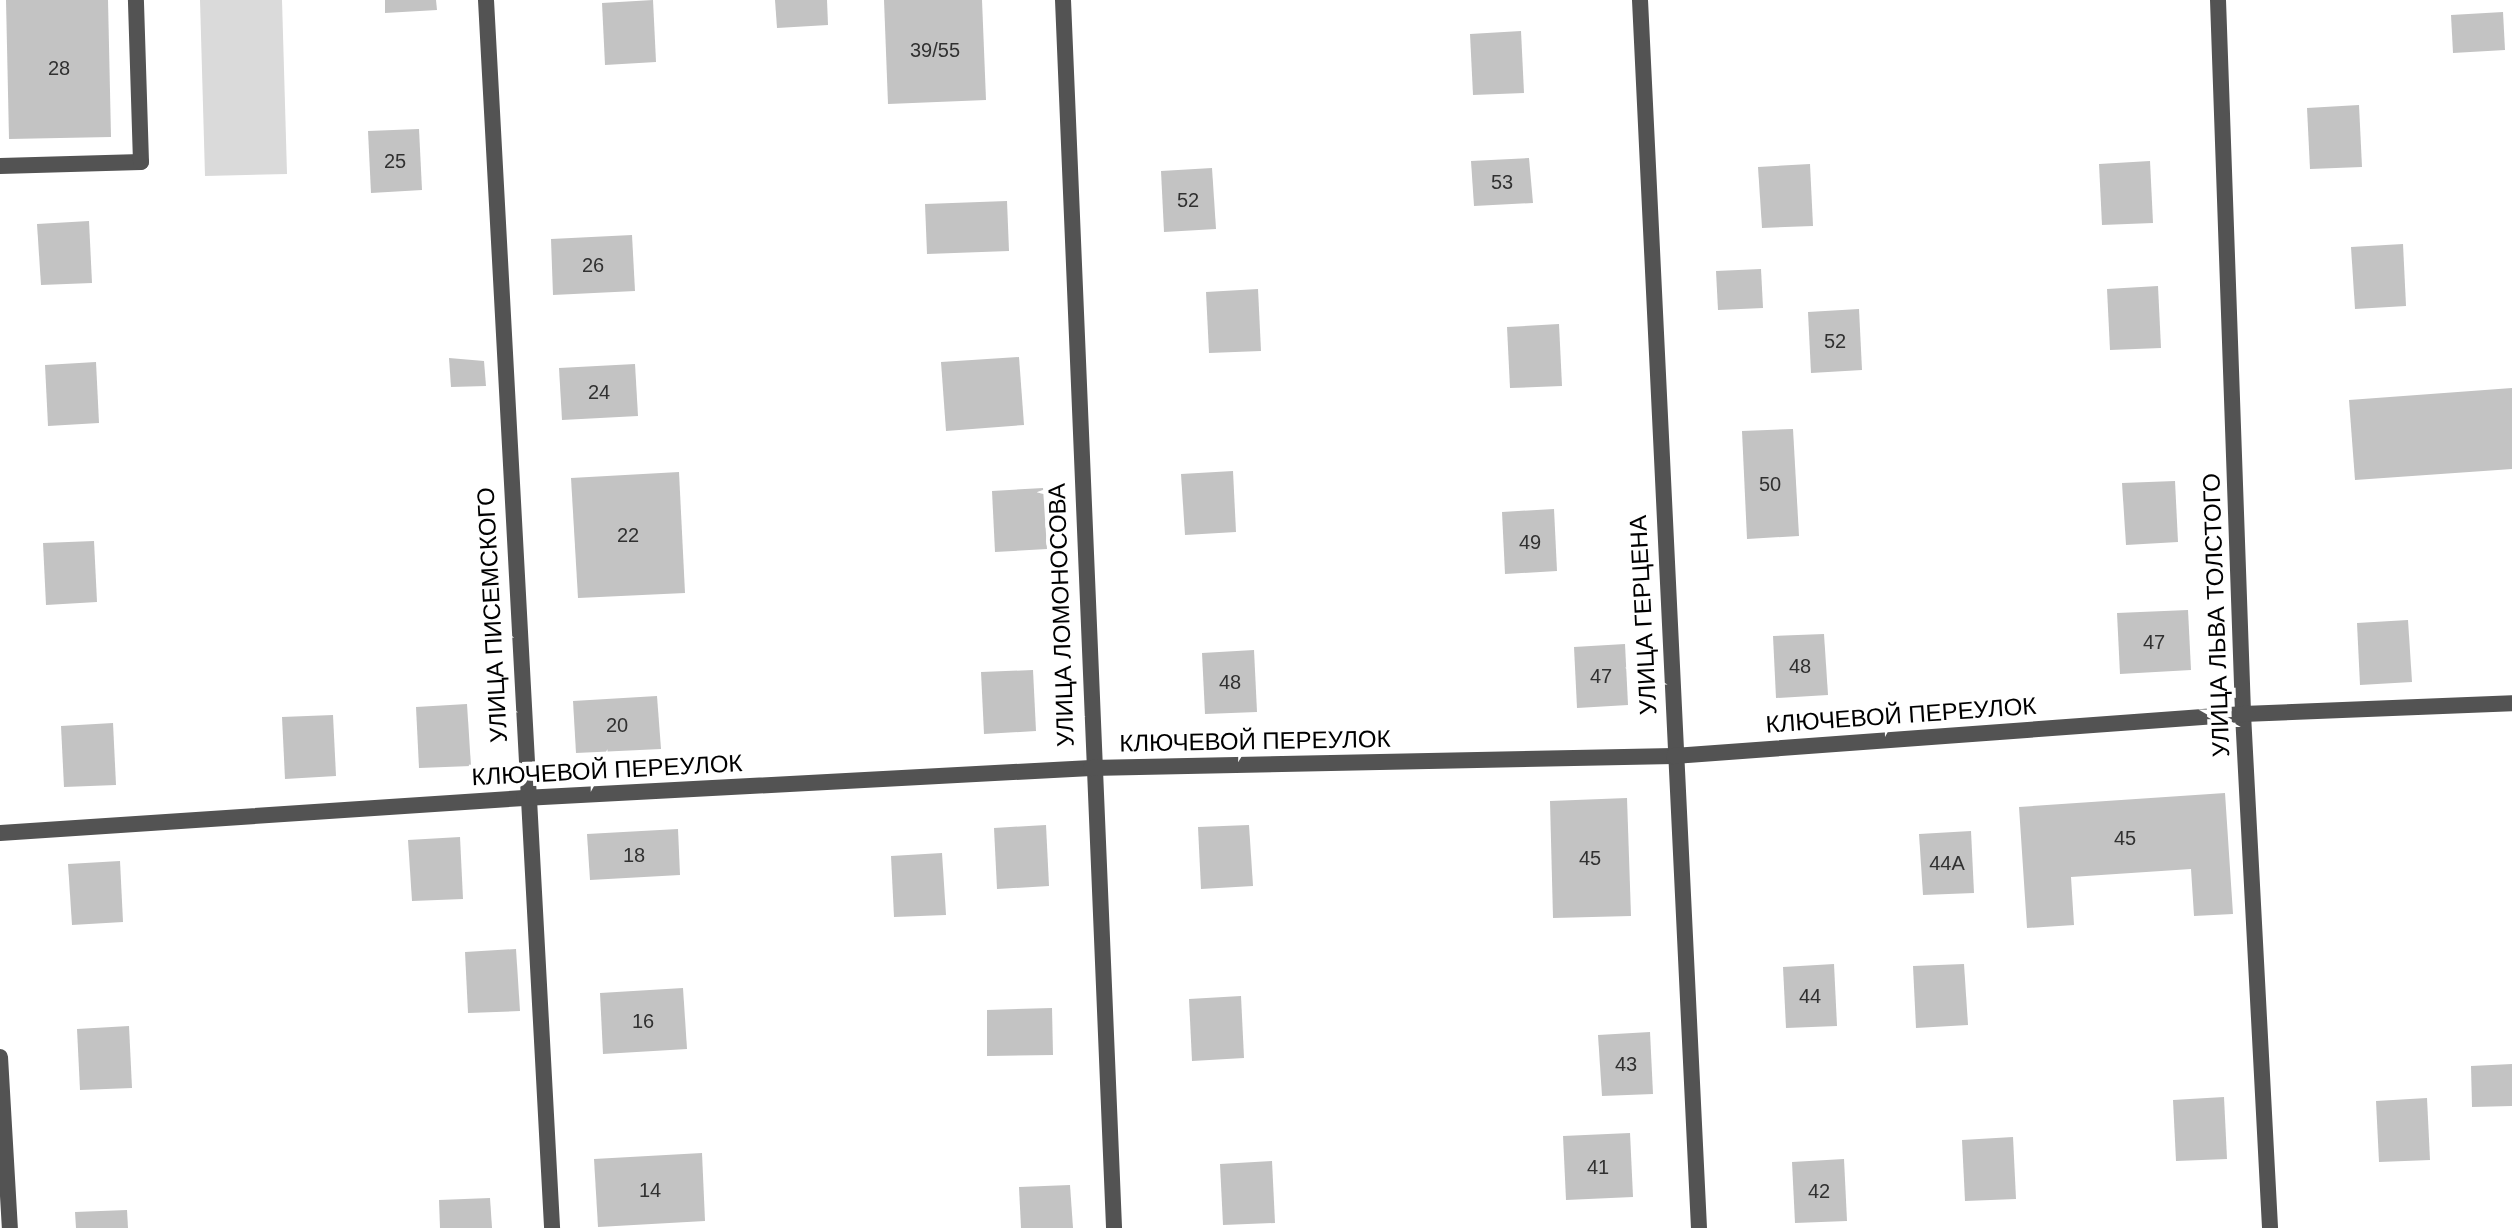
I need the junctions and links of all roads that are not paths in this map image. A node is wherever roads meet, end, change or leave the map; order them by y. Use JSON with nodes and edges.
{"nodes":[{"id":1,"x":136,"y":0,"type":"edge"},
{"id":2,"x":486,"y":0,"type":"edge"},
{"id":3,"x":1063,"y":0,"type":"edge"},
{"id":4,"x":1640,"y":0,"type":"edge"},
{"id":5,"x":2218,"y":0,"type":"edge"},
{"id":6,"x":0,"y":166,"type":"edge"},
{"id":7,"x":2512,"y":703,"type":"edge"},
{"id":8,"x":2243,"y":714,"type":"junction"},
{"id":9,"x":1674,"y":756,"type":"junction"},
{"id":10,"x":1091,"y":768,"type":"junction"},
{"id":11,"x":524,"y":798,"type":"junction"},
{"id":12,"x":0,"y":833,"type":"edge"},
{"id":13,"x":0,"y":1057,"type":"edge"},
{"id":14,"x":10,"y":1228,"type":"edge"},
{"id":15,"x":552,"y":1228,"type":"edge"},
{"id":16,"x":1114,"y":1228,"type":"edge"},
{"id":17,"x":1699,"y":1228,"type":"edge"},
{"id":18,"x":2270,"y":1228,"type":"edge"}],
"edges":[{"from":1,"to":6,"type":"street"},
{"from":2,"to":11,"type":"street","name":"УЛИЦА ПИСЕМСКОГО"},
{"from":3,"to":10,"type":"street","name":"УЛИЦА ЛОМОНОСОВА"},
{"from":4,"to":9,"type":"street","name":"УЛИЦА ГЕРЦЕНА"},
{"from":5,"to":8,"type":"street","name":"УЛИЦА ЛЬВА ТОЛСТОГО"},
{"from":7,"to":8,"type":"street","name":"КЛЮЧЕВОЙ ПЕРЕУЛОК"},
{"from":8,"to":9,"type":"street","name":"КЛЮЧЕВОЙ ПЕРЕУЛОК"},
{"from":8,"to":18,"type":"street","name":"УЛИЦА ЛЬВА ТОЛСТОГО"},
{"from":9,"to":10,"type":"street","name":"КЛЮЧЕВОЙ ПЕРЕУЛОК"},
{"from":9,"to":17,"type":"street","name":"УЛИЦА ГЕРЦЕНА"},
{"from":10,"to":11,"type":"street","name":"КЛЮЧЕВОЙ ПЕРЕУЛОК"},
{"from":10,"to":16,"type":"street","name":"УЛИЦА ЛОМОНОСОВА"},
{"from":11,"to":12,"type":"street","name":"КЛЮЧЕВОЙ ПЕРЕУЛОК"},
{"from":11,"to":15,"type":"street","name":"УЛИЦА ПИСЕМСКОГО"},
{"from":13,"to":14,"type":"street"}]}
